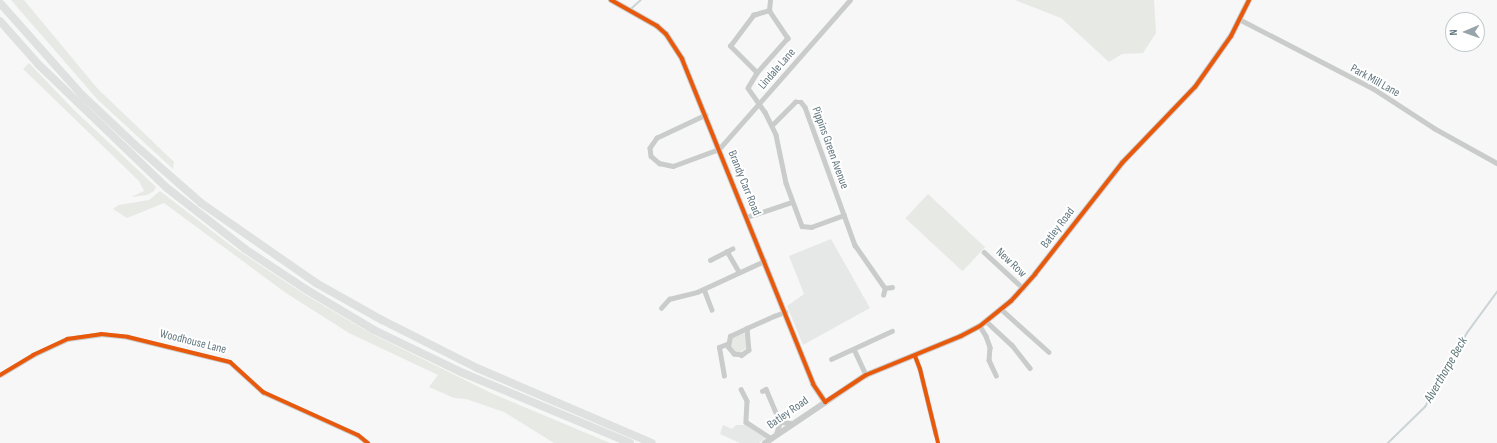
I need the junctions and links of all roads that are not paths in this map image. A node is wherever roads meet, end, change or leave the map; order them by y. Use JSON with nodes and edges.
{"nodes":[{"id":1,"x":611,"y":0,"type":"edge"},
{"id":2,"x":770,"y":0,"type":"edge"},
{"id":3,"x":850,"y":0,"type":"edge"},
{"id":4,"x":1249,"y":0,"type":"edge"},
{"id":5,"x":0,"y":3,"type":"edge"},
{"id":6,"x":769,"y":10,"type":"junction"},
{"id":7,"x":0,"y":20,"type":"edge"},
{"id":8,"x":1241,"y":20,"type":"junction"},
{"id":9,"x":757,"y":73,"type":"junction"},
{"id":10,"x":759,"y":105,"type":"junction"},
{"id":11,"x":706,"y":115,"type":"junction"},
{"id":12,"x":772,"y":125,"type":"junction"},
{"id":13,"x":719,"y":150,"type":"junction"},
{"id":14,"x":1497,"y":163,"type":"edge"},
{"id":15,"x":792,"y":202,"type":"junction"},
{"id":16,"x":844,"y":215,"type":"junction"},
{"id":17,"x":747,"y":217,"type":"junction"},
{"id":18,"x":984,"y":252,"type":"dead end"},
{"id":19,"x":710,"y":260,"type":"dead end"},
{"id":20,"x":764,"y":261,"type":"junction"},
{"id":21,"x":738,"y":270,"type":"junction"},
{"id":22,"x":892,"y":287,"type":"dead end"},
{"id":23,"x":885,"y":288,"type":"junction"},
{"id":24,"x":1023,"y":288,"type":"junction"},
{"id":25,"x":704,"y":289,"type":"junction"},
{"id":26,"x":883,"y":295,"type":"dead end"},
{"id":27,"x":661,"y":308,"type":"dead end"},
{"id":28,"x":1001,"y":309,"type":"junction"},
{"id":29,"x":707,"y":312,"type":"dead end"},
{"id":30,"x":785,"y":312,"type":"junction"},
{"id":31,"x":986,"y":321,"type":"junction"},
{"id":32,"x":980,"y":326,"type":"junction"},
{"id":33,"x":747,"y":328,"type":"junction"},
{"id":34,"x":892,"y":331,"type":"dead end"},
{"id":35,"x":728,"y":344,"type":"junction"},
{"id":36,"x":854,"y":349,"type":"junction"},
{"id":37,"x":1050,"y":352,"type":"dead end"},
{"id":38,"x":915,"y":356,"type":"junction"},
{"id":39,"x":831,"y":359,"type":"dead end"},
{"id":40,"x":998,"y":367,"type":"dead end"},
{"id":41,"x":1030,"y":368,"type":"dead end"},
{"id":42,"x":993,"y":370,"type":"junction"},
{"id":43,"x":0,"y":375,"type":"edge"},
{"id":44,"x":866,"y":375,"type":"junction"},
{"id":45,"x":996,"y":375,"type":"dead end"},
{"id":46,"x":724,"y":376,"type":"dead end"},
{"id":47,"x":742,"y":389,"type":"dead end"},
{"id":48,"x":762,"y":391,"type":"dead end"},
{"id":49,"x":825,"y":402,"type":"junction"},
{"id":50,"x":780,"y":422,"type":"junction"},
{"id":51,"x":792,"y":423,"type":"junction"},
{"id":52,"x":776,"y":434,"type":"junction"},
{"id":53,"x":936,"y":434,"type":"dead end"},
{"id":54,"x":771,"y":438,"type":"junction"},
{"id":55,"x":368,"y":443,"type":"edge"},
{"id":56,"x":630,"y":443,"type":"edge"},
{"id":57,"x":652,"y":443,"type":"edge"},
{"id":58,"x":765,"y":443,"type":"edge"}],
"edges":[{"from":1,"to":11,"type":"street","name":"Brandy Carr Road"},
{"from":2,"to":6,"type":"street"},
{"from":3,"to":10,"type":"street","name":"Lindale Lane"},
{"from":4,"to":8,"type":"street","name":"Batley Road"},
{"from":5,"to":57,"type":"highway"},
{"from":6,"to":9,"type":"street"},
{"from":6,"to":9,"type":"street"},
{"from":7,"to":56,"type":"highway"},
{"from":8,"to":14,"type":"street","name":"Park Mill Lane"},
{"from":8,"to":24,"type":"street","name":"Batley Road"},
{"from":9,"to":10,"type":"street"},
{"from":10,"to":12,"type":"street"},
{"from":10,"to":13,"type":"street","name":"Lindale Lane"},
{"from":11,"to":13,"type":"street","name":"Brandy Carr Road"},
{"from":11,"to":13,"type":"street"},
{"from":12,"to":15,"type":"street"},
{"from":12,"to":16,"type":"street","name":"Pippins Green Avenue"},
{"from":13,"to":17,"type":"street","name":"Brandy Carr Road"},
{"from":15,"to":16,"type":"street"},
{"from":15,"to":17,"type":"street"},
{"from":16,"to":23,"type":"street","name":"Pippins Green Avenue"},
{"from":17,"to":20,"type":"street","name":"Brandy Carr Road"},
{"from":18,"to":24,"type":"street","name":"New Row"},
{"from":19,"to":21,"type":"street"},
{"from":20,"to":21,"type":"street"},
{"from":20,"to":30,"type":"street","name":"Brandy Carr Road"},
{"from":21,"to":25,"type":"street"},
{"from":22,"to":23,"type":"street"},
{"from":23,"to":26,"type":"street"},
{"from":24,"to":28,"type":"street","name":"Batley Road"},
{"from":25,"to":27,"type":"street"},
{"from":25,"to":29,"type":"street"},
{"from":28,"to":31,"type":"street","name":"Batley Road"},
{"from":28,"to":37,"type":"street"},
{"from":30,"to":33,"type":"street"},
{"from":30,"to":49,"type":"street","name":"Brandy Carr Road"},
{"from":31,"to":32,"type":"street","name":"Batley Road"},
{"from":31,"to":41,"type":"street"},
{"from":32,"to":38,"type":"street","name":"Batley Road"},
{"from":32,"to":42,"type":"street"},
{"from":33,"to":35,"type":"street"},
{"from":33,"to":35,"type":"street"},
{"from":34,"to":36,"type":"street"},
{"from":35,"to":46,"type":"street"},
{"from":36,"to":39,"type":"street"},
{"from":36,"to":44,"type":"street"},
{"from":38,"to":44,"type":"street","name":"Batley Road"},
{"from":38,"to":53,"type":"street"},
{"from":40,"to":42,"type":"street"},
{"from":42,"to":45,"type":"street"},
{"from":43,"to":55,"type":"street","name":"Woodhouse Lane"},
{"from":44,"to":49,"type":"street","name":"Batley Road"},
{"from":47,"to":54,"type":"street"},
{"from":48,"to":50,"type":"street"},
{"from":49,"to":51,"type":"street","name":"Batley Road"},
{"from":50,"to":51,"type":"street"},
{"from":50,"to":52,"type":"street"},
{"from":51,"to":52,"type":"street","name":"Batley Road"},
{"from":52,"to":54,"type":"street","name":"Batley Road"},
{"from":54,"to":58,"type":"street","name":"Batley Road"}]}
